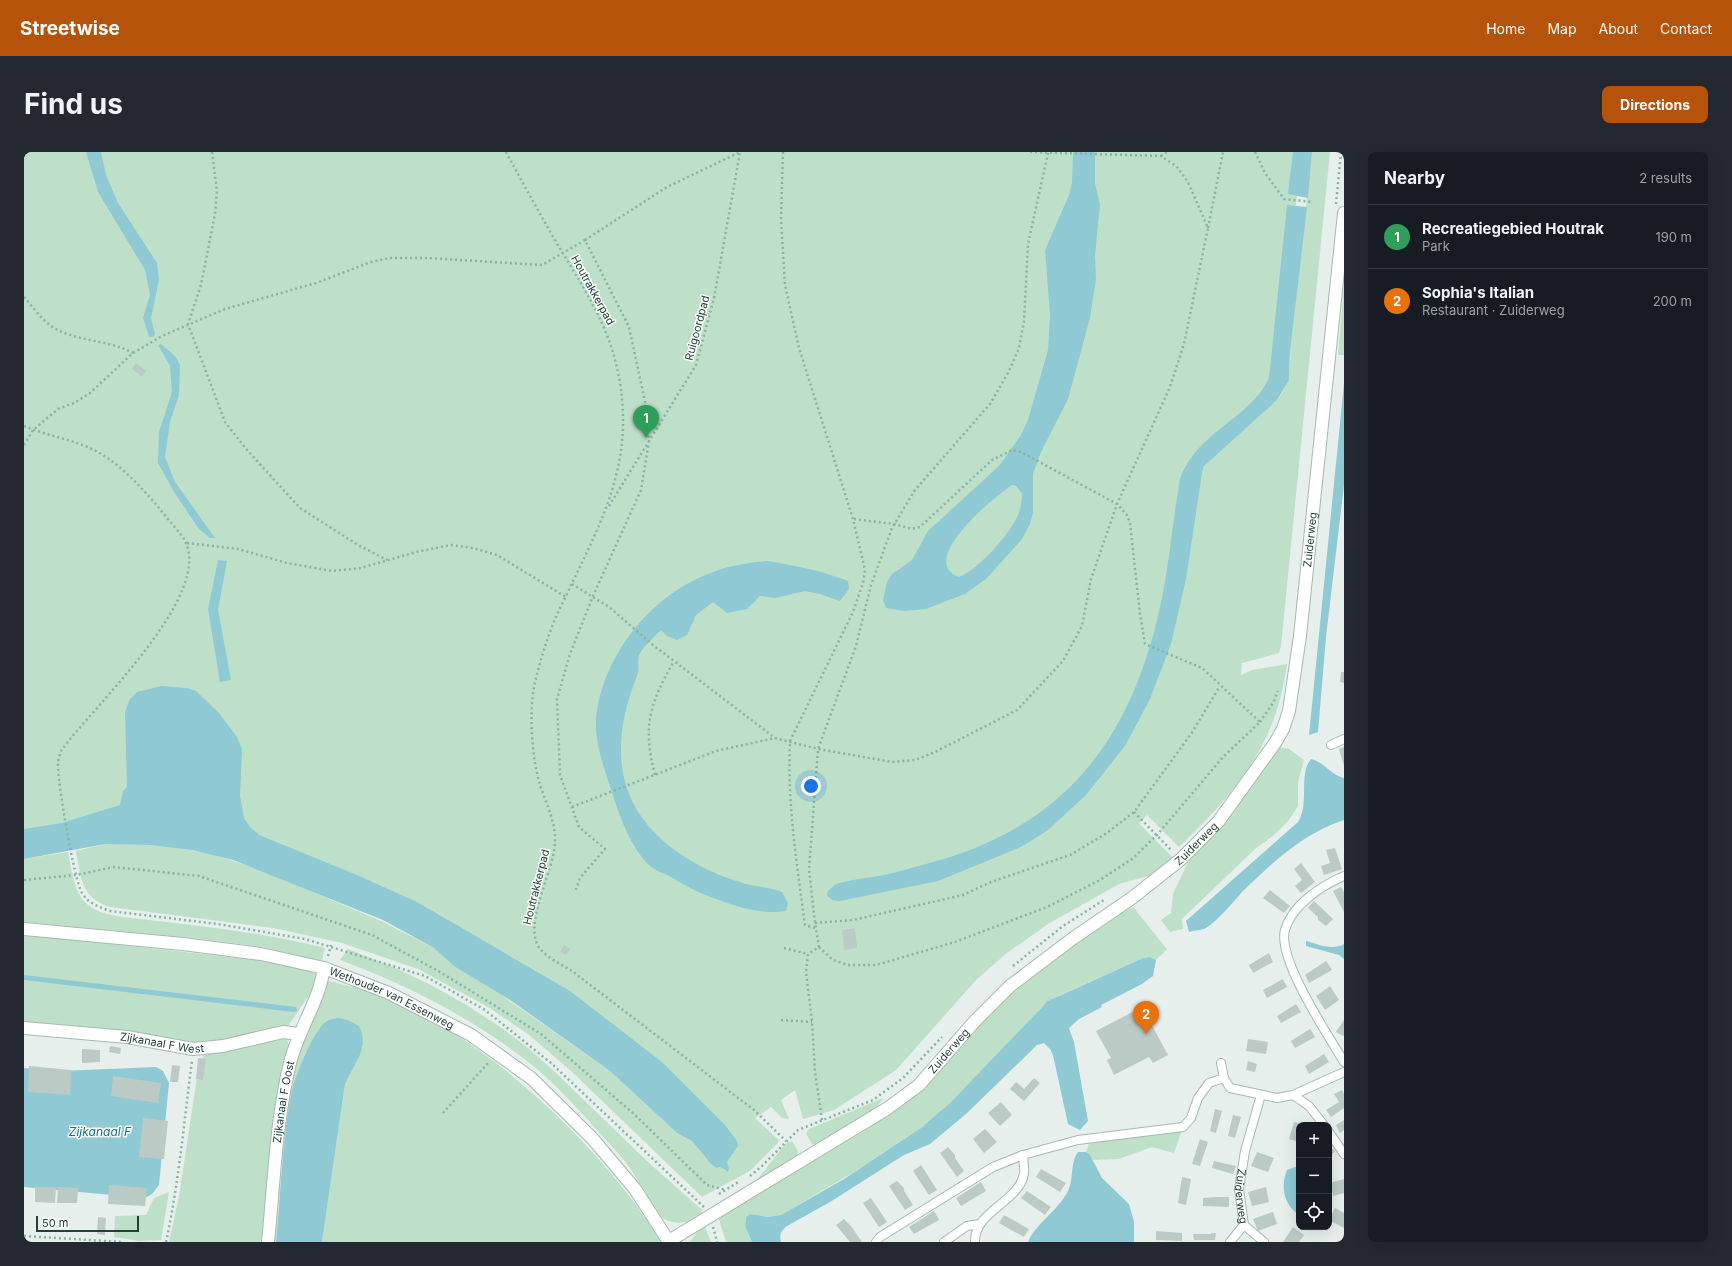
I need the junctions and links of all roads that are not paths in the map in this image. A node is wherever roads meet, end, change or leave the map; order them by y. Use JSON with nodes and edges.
{"nodes":[{"id":1,"x":1344,"y":213,"type":"edge"},
{"id":2,"x":1344,"y":739,"type":"edge"},
{"id":3,"x":1331,"y":745,"type":"dead end"},
{"id":4,"x":1344,"y":876,"type":"edge"},
{"id":5,"x":24,"y":929,"type":"edge"},
{"id":6,"x":324,"y":968,"type":"junction"},
{"id":7,"x":24,"y":1028,"type":"edge"},
{"id":8,"x":299,"y":1034,"type":"junction"},
{"id":9,"x":1344,"y":1062,"type":"edge"},
{"id":10,"x":1221,"y":1063,"type":"dead end"},
{"id":11,"x":1344,"y":1072,"type":"edge"},
{"id":12,"x":1224,"y":1078,"type":"junction"},
{"id":13,"x":1261,"y":1095,"type":"junction"},
{"id":14,"x":1293,"y":1095,"type":"junction"},
{"id":15,"x":1321,"y":1122,"type":"edge"},
{"id":16,"x":1332,"y":1136,"type":"edge"},
{"id":17,"x":1344,"y":1154,"type":"edge"},
{"id":18,"x":1023,"y":1155,"type":"junction"},
{"id":19,"x":980,"y":1224,"type":"junction"},
{"id":20,"x":1244,"y":1225,"type":"junction"},
{"id":21,"x":268,"y":1242,"type":"edge"},
{"id":22,"x":669,"y":1242,"type":"edge"},
{"id":23,"x":876,"y":1242,"type":"edge"},
{"id":24,"x":944,"y":1242,"type":"edge"},
{"id":25,"x":976,"y":1242,"type":"edge"},
{"id":26,"x":1230,"y":1242,"type":"edge"},
{"id":27,"x":1264,"y":1242,"type":"edge"}],
"edges":[{"from":1,"to":22,"type":"street","name":"Zuiderweg"},
{"from":2,"to":3,"type":"lane"},
{"from":4,"to":9,"type":"lane"},
{"from":5,"to":6,"type":"street","name":"Wethouder van Essenweg"},
{"from":6,"to":8,"type":"street","name":"Zijkanaal F Oost"},
{"from":6,"to":22,"type":"street","name":"Wethouder van Essenweg"},
{"from":7,"to":8,"type":"street","name":"Zijkanaal F West"},
{"from":8,"to":21,"type":"street","name":"Zijkanaal F Oost"},
{"from":10,"to":12,"type":"lane"},
{"from":11,"to":14,"type":"lane"},
{"from":12,"to":13,"type":"lane"},
{"from":12,"to":18,"type":"lane"},
{"from":13,"to":14,"type":"lane"},
{"from":13,"to":20,"type":"lane","name":"Zuiderweg"},
{"from":14,"to":15,"type":"lane"},
{"from":16,"to":17,"type":"lane"},
{"from":18,"to":19,"type":"lane"},
{"from":18,"to":23,"type":"lane"},
{"from":19,"to":24,"type":"lane"},
{"from":19,"to":25,"type":"lane"},
{"from":20,"to":26,"type":"lane"},
{"from":20,"to":27,"type":"lane","name":"Zuiderweg"}]}
